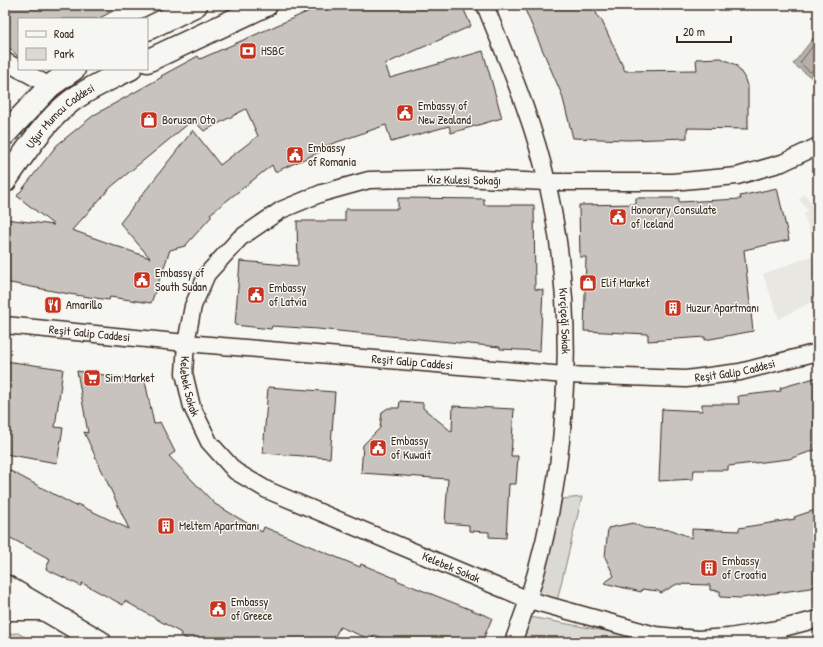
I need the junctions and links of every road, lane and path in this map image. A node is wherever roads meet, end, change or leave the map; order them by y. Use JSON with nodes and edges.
{"nodes":[{"id":1,"x":196,"y":5,"type":"edge"},
{"id":2,"x":266,"y":5,"type":"edge"},
{"id":3,"x":485,"y":5,"type":"edge"},
{"id":4,"x":148,"y":29,"type":"edge"},
{"id":5,"x":5,"y":61,"type":"edge"},
{"id":6,"x":148,"y":61,"type":"edge"},
{"id":7,"x":18,"y":68,"type":"edge"},
{"id":8,"x":21,"y":70,"type":"edge"},
{"id":9,"x":73,"y":70,"type":"edge"},
{"id":10,"x":128,"y":70,"type":"edge"},
{"id":11,"x":50,"y":86,"type":"junction"},
{"id":12,"x":5,"y":134,"type":"edge"},
{"id":13,"x":818,"y":146,"type":"edge"},
{"id":14,"x":5,"y":181,"type":"edge"},
{"id":15,"x":547,"y":182,"type":"junction"},
{"id":16,"x":5,"y":325,"type":"edge"},
{"id":17,"x":186,"y":343,"type":"junction"},
{"id":18,"x":818,"y":352,"type":"edge"},
{"id":19,"x":565,"y":375,"type":"junction"},
{"id":20,"x":5,"y":586,"type":"edge"},
{"id":21,"x":529,"y":600,"type":"junction"},
{"id":22,"x":42,"y":609,"type":"junction"},
{"id":23,"x":5,"y":611,"type":"edge"},
{"id":24,"x":818,"y":619,"type":"edge"},
{"id":25,"x":100,"y":642,"type":"edge"},
{"id":26,"x":513,"y":642,"type":"edge"}],
"edges":[{"from":1,"to":4,"type":"main road"},
{"from":2,"to":6,"type":"main road"},
{"from":3,"to":15,"type":"street","name":"Kırçiçeği Sokak"},
{"from":5,"to":7,"type":"street"},
{"from":8,"to":11,"type":"street"},
{"from":9,"to":11,"type":"main road"},
{"from":10,"to":14,"type":"main road","name":"Uğur Mumcu Caddesi"},
{"from":11,"to":12,"type":"main road"},
{"from":13,"to":15,"type":"street","name":"Kız Kulesi Sokağı"},
{"from":15,"to":17,"type":"street","name":"Kız Kulesi Sokağı"},
{"from":15,"to":19,"type":"street","name":"Kırçiçeği Sokak"},
{"from":16,"to":17,"type":"street","name":"Reşit Galip Caddesi"},
{"from":17,"to":19,"type":"street","name":"Reşit Galip Caddesi"},
{"from":17,"to":21,"type":"street","name":"Kelebek Sokak"},
{"from":18,"to":19,"type":"street","name":"Reşit Galip Caddesi"},
{"from":19,"to":21,"type":"street","name":"Kırçiçeği Sokak"},
{"from":20,"to":22,"type":"main road"},
{"from":21,"to":24,"type":"street","name":"Kelebek Sokak"},
{"from":21,"to":26,"type":"street","name":"Kırçiçeği Sokak"},
{"from":22,"to":23,"type":"main road"},
{"from":22,"to":25,"type":"main road"}]}
